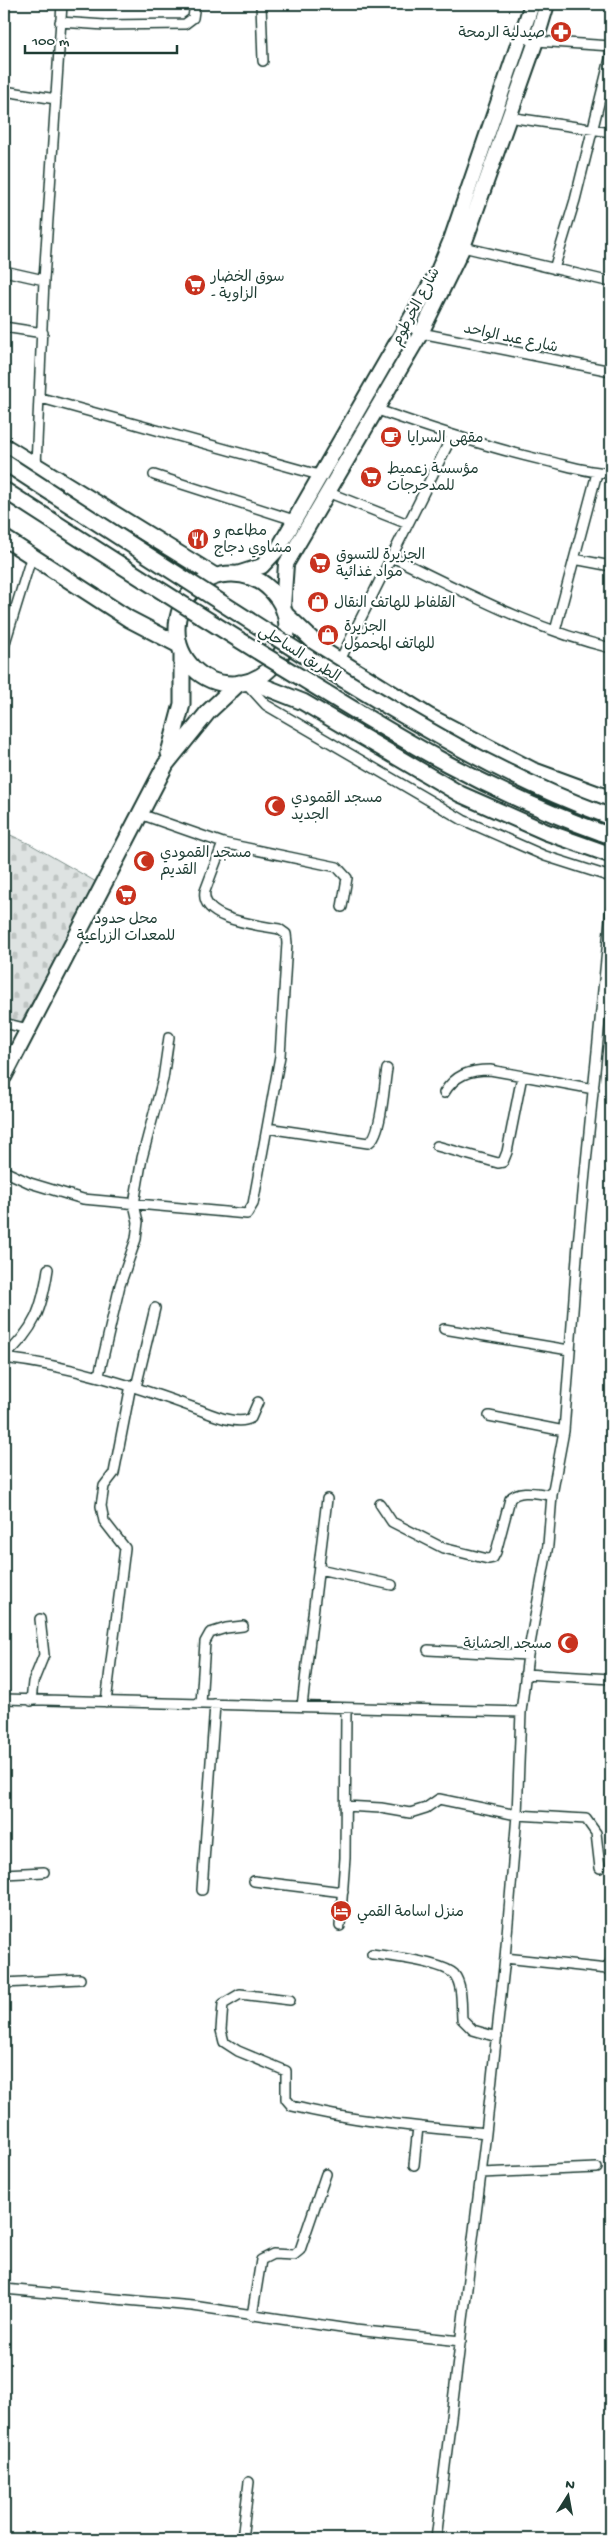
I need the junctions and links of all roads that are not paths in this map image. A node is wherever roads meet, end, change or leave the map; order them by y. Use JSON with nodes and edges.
{"nodes":[{"id":1,"x":62,"y":4,"type":"edge"},
{"id":2,"x":195,"y":4,"type":"edge"},
{"id":3,"x":261,"y":4,"type":"edge"},
{"id":4,"x":532,"y":4,"type":"edge"},
{"id":5,"x":547,"y":4,"type":"edge"},
{"id":6,"x":60,"y":22,"type":"junction"},
{"id":7,"x":520,"y":37,"type":"junction"},
{"id":8,"x":536,"y":41,"type":"junction"},
{"id":9,"x":611,"y":46,"type":"edge"},
{"id":10,"x":611,"y":55,"type":"edge"},
{"id":11,"x":263,"y":61,"type":"dead end"},
{"id":12,"x":4,"y":91,"type":"edge"},
{"id":13,"x":56,"y":99,"type":"junction"},
{"id":14,"x":508,"y":117,"type":"junction"},
{"id":15,"x":590,"y":130,"type":"junction"},
{"id":16,"x":611,"y":132,"type":"edge"},
{"id":17,"x":463,"y":247,"type":"junction"},
{"id":18,"x":554,"y":269,"type":"junction"},
{"id":19,"x":4,"y":271,"type":"edge"},
{"id":20,"x":44,"y":280,"type":"junction"},
{"id":21,"x":611,"y":282,"type":"edge"},
{"id":22,"x":408,"y":325,"type":"junction"},
{"id":23,"x":4,"y":327,"type":"edge"},
{"id":24,"x":421,"y":332,"type":"junction"},
{"id":25,"x":43,"y":334,"type":"junction"},
{"id":26,"x":611,"y":371,"type":"edge"},
{"id":27,"x":41,"y":398,"type":"junction"},
{"id":28,"x":375,"y":410,"type":"junction"},
{"id":29,"x":452,"y":436,"type":"junction"},
{"id":30,"x":4,"y":446,"type":"edge"},
{"id":31,"x":4,"y":462,"type":"edge"},
{"id":32,"x":36,"y":466,"type":"junction"},
{"id":33,"x":597,"y":473,"type":"junction"},
{"id":34,"x":611,"y":473,"type":"edge"},
{"id":35,"x":319,"y":475,"type":"junction"},
{"id":36,"x":154,"y":476,"type":"dead end"},
{"id":37,"x":4,"y":490,"type":"edge"},
{"id":38,"x":327,"y":492,"type":"junction"},
{"id":39,"x":294,"y":520,"type":"junction"},
{"id":40,"x":408,"y":524,"type":"junction"},
{"id":41,"x":4,"y":538,"type":"edge"},
{"id":42,"x":32,"y":555,"type":"junction"},
{"id":43,"x":392,"y":557,"type":"junction"},
{"id":44,"x":574,"y":559,"type":"junction"},
{"id":45,"x":611,"y":566,"type":"edge"},
{"id":46,"x":236,"y":574,"type":"junction"},
{"id":47,"x":215,"y":576,"type":"junction"},
{"id":48,"x":284,"y":611,"type":"junction"},
{"id":49,"x":6,"y":628,"type":"edge"},
{"id":50,"x":556,"y":631,"type":"junction"},
{"id":51,"x":4,"y":646,"type":"edge"},
{"id":52,"x":611,"y":648,"type":"edge"},
{"id":53,"x":181,"y":649,"type":"junction"},
{"id":54,"x":339,"y":662,"type":"junction"},
{"id":55,"x":245,"y":682,"type":"junction"},
{"id":56,"x":166,"y":764,"type":"junction"},
{"id":57,"x":611,"y":799,"type":"edge"},
{"id":58,"x":140,"y":814,"type":"junction"},
{"id":59,"x":608,"y":815,"type":"edge"},
{"id":60,"x":606,"y":834,"type":"edge"},
{"id":61,"x":223,"y":843,"type":"junction"},
{"id":62,"x":611,"y":855,"type":"edge"},
{"id":63,"x":611,"y":877,"type":"edge"},
{"id":64,"x":342,"y":907,"type":"dead end"},
{"id":65,"x":611,"y":909,"type":"edge"},
{"id":66,"x":4,"y":1023,"type":"edge"},
{"id":67,"x":28,"y":1029,"type":"junction"},
{"id":68,"x":169,"y":1037,"type":"dead end"},
{"id":69,"x":387,"y":1069,"type":"dead end"},
{"id":70,"x":4,"y":1076,"type":"edge"},
{"id":71,"x":522,"y":1076,"type":"junction"},
{"id":72,"x":594,"y":1089,"type":"junction"},
{"id":73,"x":444,"y":1093,"type":"dead end"},
{"id":74,"x":267,"y":1128,"type":"junction"},
{"id":75,"x":436,"y":1146,"type":"dead end"},
{"id":76,"x":4,"y":1171,"type":"edge"},
{"id":77,"x":134,"y":1204,"type":"junction"},
{"id":78,"x":48,"y":1269,"type":"dead end"},
{"id":79,"x":155,"y":1308,"type":"dead end"},
{"id":80,"x":444,"y":1329,"type":"dead end"},
{"id":81,"x":569,"y":1350,"type":"junction"},
{"id":82,"x":4,"y":1357,"type":"edge"},
{"id":83,"x":99,"y":1375,"type":"junction"},
{"id":84,"x":134,"y":1386,"type":"junction"},
{"id":85,"x":258,"y":1402,"type":"dead end"},
{"id":86,"x":489,"y":1416,"type":"dead end"},
{"id":87,"x":564,"y":1430,"type":"junction"},
{"id":88,"x":552,"y":1495,"type":"junction"},
{"id":89,"x":327,"y":1500,"type":"dead end"},
{"id":90,"x":380,"y":1504,"type":"dead end"},
{"id":91,"x":318,"y":1569,"type":"junction"},
{"id":92,"x":392,"y":1585,"type":"dead end"},
{"id":93,"x":40,"y":1619,"type":"dead end"},
{"id":94,"x":243,"y":1626,"type":"dead end"},
{"id":95,"x":428,"y":1650,"type":"dead end"},
{"id":96,"x":528,"y":1654,"type":"junction"},
{"id":97,"x":525,"y":1674,"type":"junction"},
{"id":98,"x":611,"y":1679,"type":"edge"},
{"id":99,"x":4,"y":1699,"type":"edge"},
{"id":100,"x":31,"y":1701,"type":"junction"},
{"id":101,"x":106,"y":1702,"type":"junction"},
{"id":102,"x":201,"y":1704,"type":"junction"},
{"id":103,"x":215,"y":1704,"type":"junction"},
{"id":104,"x":302,"y":1706,"type":"junction"},
{"id":105,"x":346,"y":1709,"type":"junction"},
{"id":106,"x":521,"y":1712,"type":"junction"},
{"id":107,"x":345,"y":1806,"type":"junction"},
{"id":108,"x":518,"y":1815,"type":"junction"},
{"id":109,"x":600,"y":1868,"type":"dead end"},
{"id":110,"x":44,"y":1872,"type":"dead end"},
{"id":111,"x":4,"y":1874,"type":"edge"},
{"id":112,"x":254,"y":1882,"type":"dead end"},
{"id":113,"x":202,"y":1890,"type":"dead end"},
{"id":114,"x":343,"y":1892,"type":"junction"},
{"id":115,"x":340,"y":1926,"type":"dead end"},
{"id":116,"x":372,"y":1954,"type":"dead end"},
{"id":117,"x":505,"y":1958,"type":"junction"},
{"id":118,"x":611,"y":1961,"type":"edge"},
{"id":119,"x":80,"y":1979,"type":"dead end"},
{"id":120,"x":4,"y":1983,"type":"edge"},
{"id":121,"x":290,"y":2000,"type":"dead end"},
{"id":122,"x":497,"y":2036,"type":"junction"},
{"id":123,"x":418,"y":2127,"type":"junction"},
{"id":124,"x":486,"y":2133,"type":"junction"},
{"id":125,"x":414,"y":2166,"type":"dead end"},
{"id":126,"x":597,"y":2168,"type":"dead end"},
{"id":127,"x":481,"y":2173,"type":"junction"},
{"id":128,"x":326,"y":2174,"type":"dead end"},
{"id":129,"x":4,"y":2289,"type":"edge"},
{"id":130,"x":252,"y":2316,"type":"junction"},
{"id":131,"x":461,"y":2341,"type":"junction"},
{"id":132,"x":250,"y":2482,"type":"dead end"},
{"id":133,"x":242,"y":2539,"type":"edge"},
{"id":134,"x":436,"y":2539,"type":"edge"}],
"edges":[{"from":1,"to":6,"type":"street"},
{"from":2,"to":6,"type":"street"},
{"from":3,"to":11,"type":"street"},
{"from":4,"to":7,"type":"main road","name":"شارع الخرطوم"},
{"from":5,"to":8,"type":"main road","name":"شارع الخرطوم"},
{"from":6,"to":13,"type":"street"},
{"from":7,"to":8,"type":"street"},
{"from":7,"to":22,"type":"main road","name":"شارع الخرطوم"},
{"from":8,"to":9,"type":"street"},
{"from":8,"to":14,"type":"main road","name":"شارع الخرطوم"},
{"from":10,"to":15,"type":"street"},
{"from":12,"to":13,"type":"street"},
{"from":13,"to":20,"type":"street"},
{"from":14,"to":15,"type":"street"},
{"from":14,"to":17,"type":"main road","name":"شارع الخرطوم"},
{"from":15,"to":16,"type":"street"},
{"from":15,"to":18,"type":"street"},
{"from":17,"to":18,"type":"street"},
{"from":17,"to":24,"type":"main road","name":"شارع الخرطوم"},
{"from":18,"to":21,"type":"street"},
{"from":19,"to":20,"type":"street"},
{"from":20,"to":25,"type":"street"},
{"from":22,"to":24,"type":"street","name":"شارع عبد الواحد"},
{"from":22,"to":35,"type":"main road","name":"شارع الخرطوم"},
{"from":23,"to":25,"type":"street"},
{"from":24,"to":26,"type":"street","name":"شارع عبد الواحد"},
{"from":24,"to":28,"type":"main road","name":"شارع الخرطوم"},
{"from":25,"to":27,"type":"street"},
{"from":27,"to":32,"type":"street"},
{"from":27,"to":35,"type":"street"},
{"from":28,"to":29,"type":"street"},
{"from":28,"to":38,"type":"main road","name":"شارع الخرطوم"},
{"from":29,"to":33,"type":"street"},
{"from":29,"to":40,"type":"street"},
{"from":30,"to":32,"type":"highway"},
{"from":31,"to":59,"type":"highway","name":"الطريق الساحلي","bridge":true},
{"from":32,"to":47,"type":"highway"},
{"from":33,"to":34,"type":"street"},
{"from":33,"to":44,"type":"street"},
{"from":35,"to":39,"type":"main road","name":"شارع الخرطوم"},
{"from":36,"to":39,"type":"street"},
{"from":37,"to":60,"type":"highway","name":"الطريق الساحلي","bridge":true},
{"from":38,"to":40,"type":"street"},
{"from":38,"to":48,"type":"main road","name":"شارع الخرطوم"},
{"from":39,"to":46,"type":"main road","name":"شارع الخرطوم"},
{"from":40,"to":43,"type":"street"},
{"from":41,"to":42,"type":"highway"},
{"from":42,"to":49,"type":"street"},
{"from":42,"to":53,"type":"highway"},
{"from":43,"to":50,"type":"street"},
{"from":43,"to":54,"type":"street"},
{"from":44,"to":45,"type":"street"},
{"from":44,"to":50,"type":"street"},
{"from":46,"to":47,"type":"highway"},
{"from":46,"to":48,"type":"highway"},
{"from":47,"to":53,"type":"highway"},
{"from":48,"to":54,"type":"highway"},
{"from":48,"to":55,"type":"highway"},
{"from":49,"to":51,"type":"street"},
{"from":50,"to":52,"type":"street"},
{"from":53,"to":55,"type":"highway"},
{"from":53,"to":56,"type":"highway"},
{"from":54,"to":57,"type":"highway"},
{"from":55,"to":56,"type":"highway"},
{"from":55,"to":62,"type":"highway"},
{"from":55,"to":63,"type":"street"},
{"from":56,"to":58,"type":"highway"},
{"from":58,"to":61,"type":"street"},
{"from":58,"to":67,"type":"highway"},
{"from":61,"to":64,"type":"street"},
{"from":61,"to":74,"type":"street"},
{"from":65,"to":72,"type":"street"},
{"from":66,"to":67,"type":"street"},
{"from":67,"to":70,"type":"highway"},
{"from":68,"to":77,"type":"street"},
{"from":69,"to":74,"type":"street"},
{"from":71,"to":72,"type":"street"},
{"from":71,"to":73,"type":"street"},
{"from":71,"to":75,"type":"street"},
{"from":72,"to":81,"type":"street"},
{"from":74,"to":77,"type":"street"},
{"from":76,"to":77,"type":"street"},
{"from":77,"to":83,"type":"street"},
{"from":78,"to":82,"type":"street"},
{"from":79,"to":84,"type":"street"},
{"from":80,"to":81,"type":"street"},
{"from":81,"to":87,"type":"street"},
{"from":82,"to":83,"type":"street"},
{"from":83,"to":84,"type":"street"},
{"from":84,"to":85,"type":"street"},
{"from":84,"to":101,"type":"street"},
{"from":86,"to":87,"type":"street"},
{"from":87,"to":88,"type":"street"},
{"from":88,"to":90,"type":"street"},
{"from":88,"to":96,"type":"street"},
{"from":89,"to":91,"type":"street"},
{"from":91,"to":92,"type":"street"},
{"from":91,"to":104,"type":"street"},
{"from":93,"to":100,"type":"street"},
{"from":94,"to":102,"type":"street"},
{"from":95,"to":96,"type":"street"},
{"from":96,"to":97,"type":"street"},
{"from":97,"to":98,"type":"street"},
{"from":97,"to":106,"type":"street"},
{"from":99,"to":100,"type":"street"},
{"from":100,"to":101,"type":"street"},
{"from":101,"to":102,"type":"street"},
{"from":102,"to":103,"type":"street"},
{"from":103,"to":104,"type":"street"},
{"from":103,"to":113,"type":"street"},
{"from":104,"to":105,"type":"street"},
{"from":105,"to":106,"type":"street"},
{"from":105,"to":107,"type":"street"},
{"from":106,"to":108,"type":"street"},
{"from":107,"to":108,"type":"street"},
{"from":107,"to":114,"type":"street"},
{"from":108,"to":109,"type":"street"},
{"from":108,"to":117,"type":"street"},
{"from":110,"to":111,"type":"street"},
{"from":112,"to":114,"type":"street"},
{"from":114,"to":115,"type":"street"},
{"from":116,"to":122,"type":"street"},
{"from":117,"to":118,"type":"street"},
{"from":117,"to":122,"type":"street"},
{"from":119,"to":120,"type":"street"},
{"from":121,"to":123,"type":"street"},
{"from":122,"to":124,"type":"street"},
{"from":123,"to":124,"type":"street"},
{"from":123,"to":125,"type":"street"},
{"from":124,"to":127,"type":"street"},
{"from":126,"to":127,"type":"street"},
{"from":127,"to":131,"type":"street"},
{"from":128,"to":130,"type":"street"},
{"from":129,"to":130,"type":"street"},
{"from":130,"to":131,"type":"street"},
{"from":131,"to":134,"type":"street"},
{"from":132,"to":133,"type":"street"}]}
